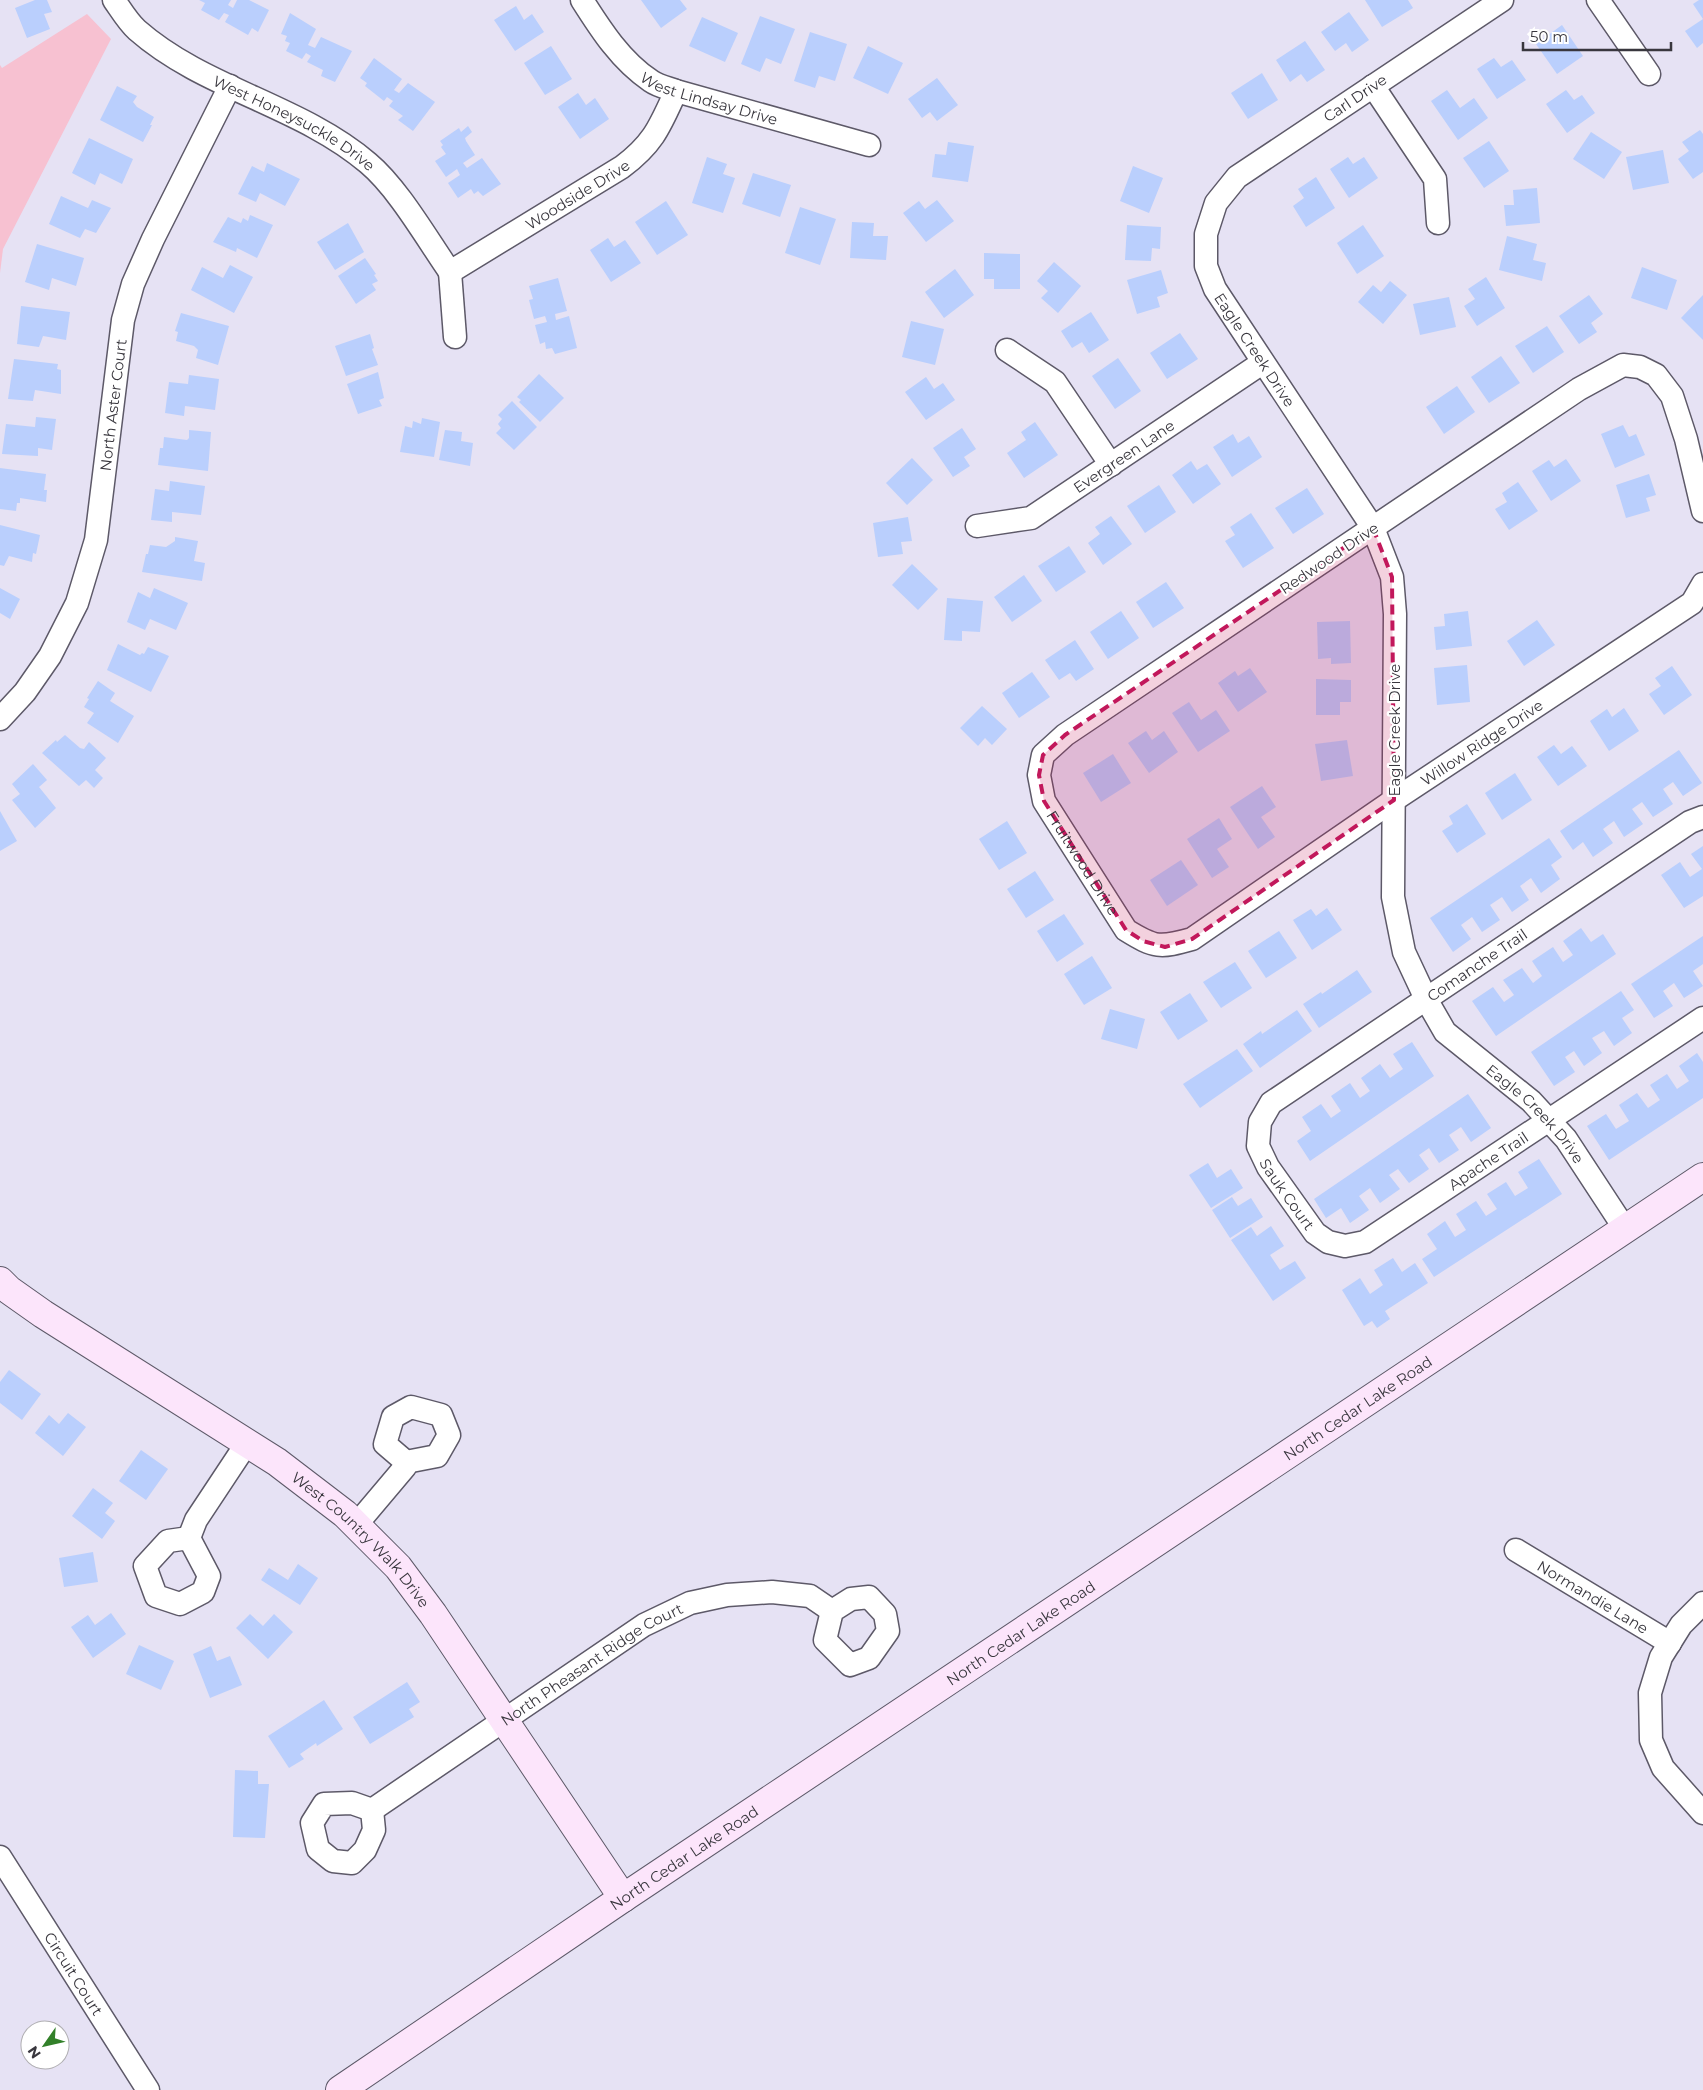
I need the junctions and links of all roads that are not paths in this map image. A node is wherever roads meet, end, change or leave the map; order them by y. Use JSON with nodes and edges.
{"nodes":[{"id":1,"x":114,"y":0,"type":"edge"},
{"id":2,"x":582,"y":0,"type":"edge"},
{"id":3,"x":1502,"y":0,"type":"edge"},
{"id":4,"x":1598,"y":0,"type":"edge"},
{"id":5,"x":1648,"y":74,"type":"dead end"},
{"id":6,"x":230,"y":86,"type":"junction"},
{"id":7,"x":1372,"y":86,"type":"junction"},
{"id":8,"x":676,"y":91,"type":"junction"},
{"id":9,"x":869,"y":146,"type":"dead end"},
{"id":10,"x":1216,"y":203,"type":"joint"},
{"id":11,"x":1438,"y":223,"type":"dead end"},
{"id":12,"x":450,"y":272,"type":"junction"},
{"id":13,"x":455,"y":337,"type":"dead end"},
{"id":14,"x":1007,"y":350,"type":"dead end"},
{"id":15,"x":1262,"y":363,"type":"junction"},
{"id":16,"x":1111,"y":465,"type":"junction"},
{"id":17,"x":1703,"y":511,"type":"edge"},
{"id":18,"x":977,"y":526,"type":"dead end"},
{"id":19,"x":1373,"y":528,"type":"junction"},
{"id":20,"x":1703,"y":584,"type":"edge"},
{"id":21,"x":0,"y":719,"type":"edge"},
{"id":22,"x":1039,"y":775,"type":"joint"},
{"id":23,"x":1394,"y":800,"type":"junction"},
{"id":24,"x":1703,"y":817,"type":"edge"},
{"id":25,"x":1143,"y":941,"type":"joint"},
{"id":26,"x":1426,"y":998,"type":"junction"},
{"id":27,"x":1703,"y":1018,"type":"edge"},
{"id":28,"x":1549,"y":1120,"type":"junction"},
{"id":29,"x":1260,"y":1122,"type":"joint"},
{"id":30,"x":1703,"y":1176,"type":"edge"},
{"id":31,"x":1625,"y":1229,"type":"junction"},
{"id":32,"x":1345,"y":1246,"type":"joint"},
{"id":33,"x":0,"y":1281,"type":"edge"},
{"id":34,"x":247,"y":1443,"type":"junction"},
{"id":35,"x":406,"y":1462,"type":"dead end"},
{"id":36,"x":356,"y":1524,"type":"junction"},
{"id":37,"x":189,"y":1538,"type":"dead end"},
{"id":38,"x":1516,"y":1550,"type":"dead end"},
{"id":39,"x":1703,"y":1603,"type":"edge"},
{"id":40,"x":832,"y":1611,"type":"dead end"},
{"id":41,"x":1670,"y":1643,"type":"junction"},
{"id":42,"x":503,"y":1718,"type":"junction"},
{"id":43,"x":372,"y":1810,"type":"dead end"},
{"id":44,"x":1703,"y":1813,"type":"edge"},
{"id":45,"x":0,"y":1857,"type":"edge"},
{"id":46,"x":622,"y":1898,"type":"junction"},
{"id":47,"x":148,"y":2090,"type":"edge"},
{"id":48,"x":340,"y":2090,"type":"edge"}],
"edges":[{"from":1,"to":6,"type":"street","name":"West Honeysuckle Drive"},
{"from":2,"to":8,"type":"street","name":"West Lindsay Drive"},
{"from":3,"to":7,"type":"street","name":"Carl Drive"},
{"from":4,"to":5,"type":"street"},
{"from":6,"to":12,"type":"street","name":"West Honeysuckle Drive"},
{"from":6,"to":21,"type":"street","name":"North Aster Court"},
{"from":7,"to":10,"type":"street","name":"Carl Drive"},
{"from":7,"to":11,"type":"street"},
{"from":8,"to":9,"type":"street","name":"West Lindsay Drive"},
{"from":8,"to":12,"type":"street","name":"Woodside Drive"},
{"from":10,"to":15,"type":"street","name":"Eagle Creek Drive"},
{"from":12,"to":13,"type":"street"},
{"from":14,"to":16,"type":"street"},
{"from":15,"to":16,"type":"street","name":"Evergreen Lane"},
{"from":15,"to":19,"type":"street","name":"Eagle Creek Drive"},
{"from":16,"to":18,"type":"street","name":"Evergreen Lane"},
{"from":17,"to":19,"type":"street","name":"Redwood Drive"},
{"from":19,"to":22,"type":"street","name":"Redwood Drive"},
{"from":19,"to":23,"type":"street","name":"Eagle Creek Drive"},
{"from":20,"to":23,"type":"street","name":"Willow Ridge Drive"},
{"from":22,"to":25,"type":"street","name":"Fruitwood Drive"},
{"from":23,"to":25,"type":"street","name":"Willow Ridge Drive"},
{"from":23,"to":26,"type":"street","name":"Eagle Creek Drive"},
{"from":24,"to":26,"type":"street","name":"Comanche Trail"},
{"from":26,"to":28,"type":"street","name":"Eagle Creek Drive"},
{"from":26,"to":29,"type":"street","name":"Comanche Trail"},
{"from":27,"to":28,"type":"street","name":"Apache Trail"},
{"from":28,"to":31,"type":"street","name":"Eagle Creek Drive"},
{"from":28,"to":32,"type":"street","name":"Apache Trail"},
{"from":29,"to":32,"type":"street","name":"Sauk Court"},
{"from":30,"to":31,"type":"main road","name":"North Cedar Lake Road"},
{"from":31,"to":46,"type":"main road","name":"North Cedar Lake Road"},
{"from":33,"to":34,"type":"main road","name":"West Country Walk Drive"},
{"from":34,"to":36,"type":"main road","name":"West Country Walk Drive"},
{"from":34,"to":37,"type":"street"},
{"from":35,"to":36,"type":"street"},
{"from":36,"to":42,"type":"main road","name":"West Country Walk Drive"},
{"from":38,"to":41,"type":"street","name":"Normandie Lane"},
{"from":39,"to":41,"type":"street"},
{"from":40,"to":42,"type":"street","name":"North Pheasant Ridge Court"},
{"from":41,"to":44,"type":"street"},
{"from":42,"to":43,"type":"street","name":"North Pheasant Ridge Court"},
{"from":42,"to":46,"type":"main road","name":"West Country Walk Drive"},
{"from":45,"to":47,"type":"street","name":"Circuit Court"},
{"from":46,"to":48,"type":"main road","name":"North Cedar Lake Road"}]}
